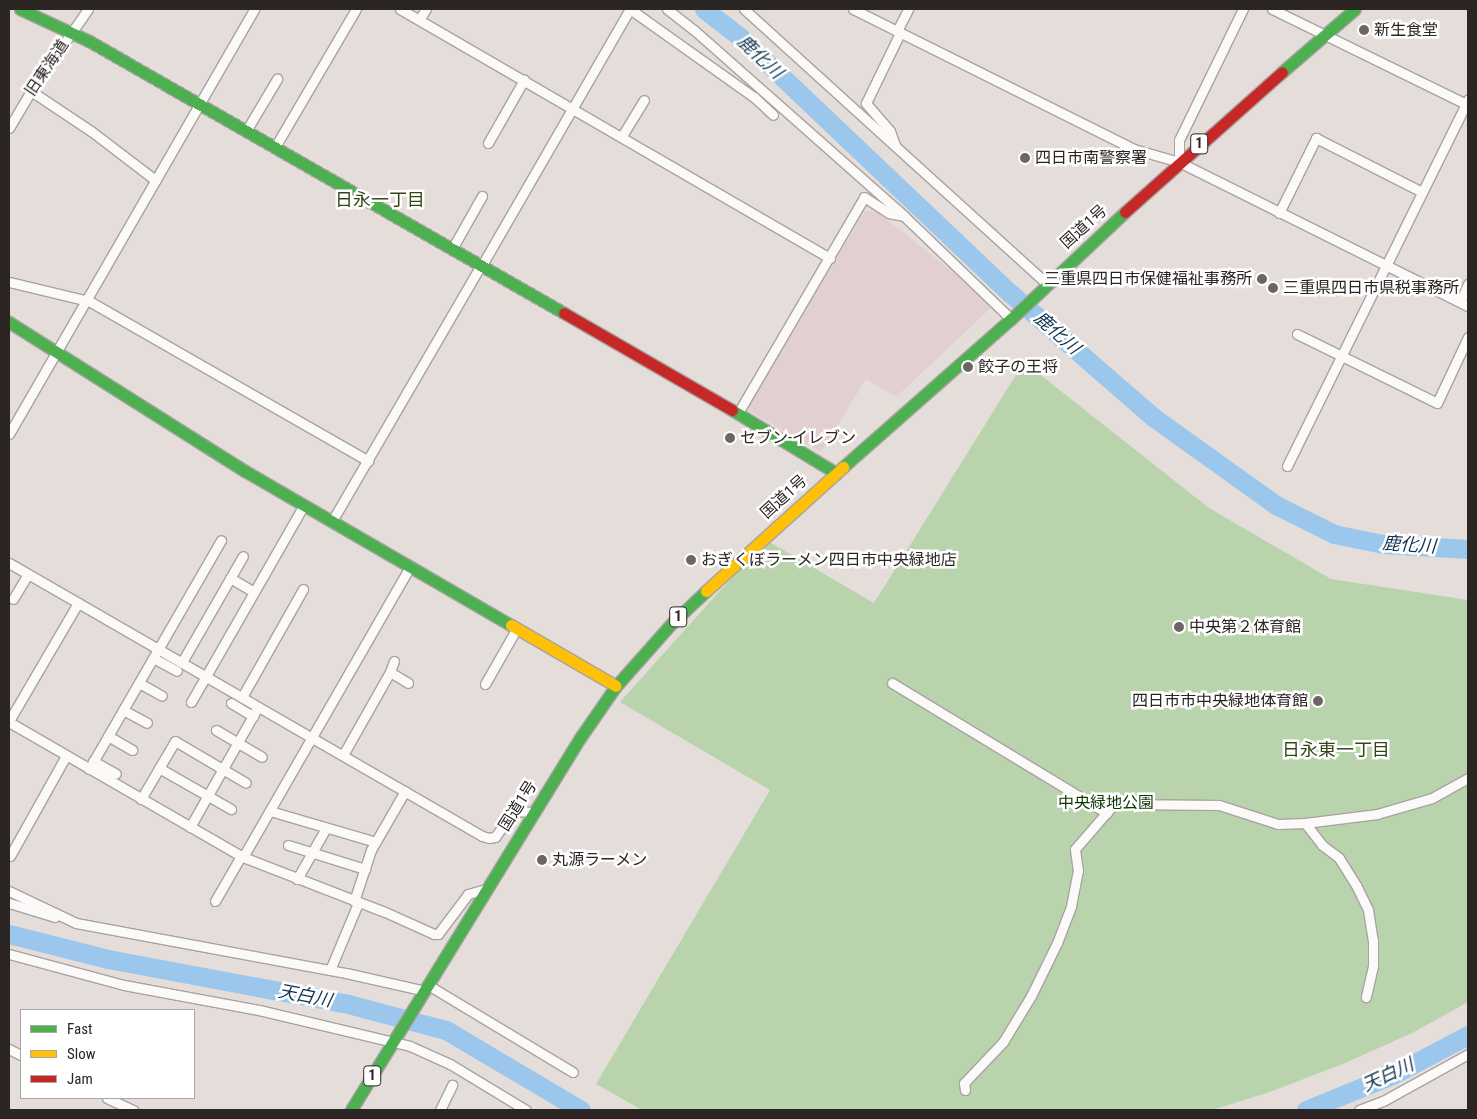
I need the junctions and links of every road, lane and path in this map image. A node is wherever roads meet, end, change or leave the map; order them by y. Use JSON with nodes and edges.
{"nodes":[{"id":1,"x":20,"y":9,"type":"edge"},
{"id":2,"x":88,"y":9,"type":"edge"},
{"id":3,"x":254,"y":9,"type":"edge"},
{"id":4,"x":356,"y":9,"type":"edge"},
{"id":5,"x":400,"y":9,"type":"edge"},
{"id":6,"x":426,"y":9,"type":"edge"},
{"id":7,"x":630,"y":9,"type":"edge"},
{"id":8,"x":666,"y":9,"type":"edge"},
{"id":9,"x":744,"y":9,"type":"edge"},
{"id":10,"x":853,"y":9,"type":"edge"},
{"id":11,"x":908,"y":9,"type":"edge"},
{"id":12,"x":1243,"y":9,"type":"edge"},
{"id":13,"x":1272,"y":9,"type":"edge"},
{"id":14,"x":1355,"y":9,"type":"edge"},
{"id":15,"x":419,"y":20,"type":"junction"},
{"id":16,"x":71,"y":32,"type":"junction"},
{"id":17,"x":899,"y":32,"type":"junction"},
{"id":18,"x":1325,"y":35,"type":"junction"},
{"id":19,"x":277,"y":79,"type":"dead end"},
{"id":20,"x":524,"y":80,"type":"junction"},
{"id":21,"x":31,"y":91,"type":"junction"},
{"id":22,"x":644,"y":100,"type":"dead end"},
{"id":23,"x":1468,"y":103,"type":"edge"},
{"id":24,"x":199,"y":104,"type":"junction"},
{"id":25,"x":573,"y":108,"type":"junction"},
{"id":26,"x":773,"y":114,"type":"dead end"},
{"id":27,"x":9,"y":128,"type":"edge"},
{"id":28,"x":246,"y":131,"type":"junction"},
{"id":29,"x":622,"y":136,"type":"junction"},
{"id":30,"x":488,"y":143,"type":"dead end"},
{"id":31,"x":895,"y":146,"type":"junction"},
{"id":32,"x":275,"y":147,"type":"junction"},
{"id":33,"x":1178,"y":162,"type":"junction"},
{"id":34,"x":155,"y":180,"type":"junction"},
{"id":35,"x":1422,"y":192,"type":"junction"},
{"id":36,"x":482,"y":196,"type":"dead end"},
{"id":37,"x":1280,"y":213,"type":"junction"},
{"id":38,"x":904,"y":216,"type":"junction"},
{"id":39,"x":452,"y":249,"type":"junction"},
{"id":40,"x":830,"y":258,"type":"junction"},
{"id":41,"x":1387,"y":264,"type":"junction"},
{"id":42,"x":482,"y":265,"type":"junction"},
{"id":43,"x":9,"y":282,"type":"edge"},
{"id":44,"x":1046,"y":283,"type":"junction"},
{"id":45,"x":1468,"y":284,"type":"edge"},
{"id":46,"x":86,"y":301,"type":"junction"},
{"id":47,"x":1464,"y":304,"type":"edge"},
{"id":48,"x":1012,"y":317,"type":"junction"},
{"id":49,"x":9,"y":322,"type":"edge"},
{"id":50,"x":1297,"y":334,"type":"dead end"},
{"id":51,"x":1468,"y":338,"type":"edge"},
{"id":52,"x":56,"y":353,"type":"junction"},
{"id":53,"x":1342,"y":355,"type":"junction"},
{"id":54,"x":738,"y":413,"type":"junction"},
{"id":55,"x":9,"y":434,"type":"edge"},
{"id":56,"x":368,"y":461,"type":"junction"},
{"id":57,"x":1287,"y":466,"type":"dead end"},
{"id":58,"x":836,"y":473,"type":"junction"},
{"id":59,"x":304,"y":505,"type":"junction"},
{"id":60,"x":332,"y":521,"type":"junction"},
{"id":61,"x":221,"y":540,"type":"dead end"},
{"id":62,"x":243,"y":556,"type":"dead end"},
{"id":63,"x":9,"y":563,"type":"edge"},
{"id":64,"x":410,"y":566,"type":"junction"},
{"id":65,"x":28,"y":574,"type":"junction"},
{"id":66,"x":230,"y":578,"type":"junction"},
{"id":67,"x":303,"y":589,"type":"dead end"},
{"id":68,"x":254,"y":592,"type":"junction"},
{"id":69,"x":13,"y":599,"type":"dead end"},
{"id":70,"x":78,"y":603,"type":"junction"},
{"id":71,"x":517,"y":628,"type":"junction"},
{"id":72,"x":159,"y":649,"type":"junction"},
{"id":73,"x":153,"y":658,"type":"junction"},
{"id":74,"x":394,"y":661,"type":"dead end"},
{"id":75,"x":182,"y":662,"type":"junction"},
{"id":76,"x":176,"y":671,"type":"dead end"},
{"id":77,"x":390,"y":672,"type":"junction"},
{"id":78,"x":206,"y":676,"type":"junction"},
{"id":79,"x":139,"y":683,"type":"junction"},
{"id":80,"x":408,"y":683,"type":"dead end"},
{"id":81,"x":892,"y":683,"type":"dead end"},
{"id":82,"x":485,"y":684,"type":"dead end"},
{"id":83,"x":616,"y":686,"type":"junction"},
{"id":84,"x":162,"y":696,"type":"dead end"},
{"id":85,"x":242,"y":697,"type":"junction"},
{"id":86,"x":191,"y":702,"type":"dead end"},
{"id":87,"x":231,"y":703,"type":"dead end"},
{"id":88,"x":258,"y":707,"type":"junction"},
{"id":89,"x":123,"y":710,"type":"junction"},
{"id":90,"x":253,"y":716,"type":"junction"},
{"id":91,"x":9,"y":722,"type":"edge"},
{"id":92,"x":147,"y":723,"type":"dead end"},
{"id":93,"x":216,"y":730,"type":"dead end"},
{"id":94,"x":108,"y":736,"type":"junction"},
{"id":95,"x":312,"y":738,"type":"junction"},
{"id":96,"x":238,"y":743,"type":"junction"},
{"id":97,"x":132,"y":750,"type":"dead end"},
{"id":98,"x":343,"y":755,"type":"junction"},
{"id":99,"x":66,"y":756,"type":"junction"},
{"id":100,"x":262,"y":757,"type":"dead end"},
{"id":101,"x":91,"y":765,"type":"junction"},
{"id":102,"x":159,"y":768,"type":"junction"},
{"id":103,"x":223,"y":770,"type":"junction"},
{"id":104,"x":116,"y":774,"type":"dead end"},
{"id":105,"x":1468,"y":778,"type":"edge"},
{"id":106,"x":246,"y":783,"type":"dead end"},
{"id":107,"x":405,"y":791,"type":"junction"},
{"id":108,"x":207,"y":796,"type":"junction"},
{"id":109,"x":141,"y":799,"type":"junction"},
{"id":110,"x":231,"y":809,"type":"dead end"},
{"id":111,"x":270,"y":811,"type":"junction"},
{"id":112,"x":533,"y":812,"type":"junction"},
{"id":113,"x":1107,"y":813,"type":"junction"},
{"id":114,"x":1305,"y":823,"type":"junction"},
{"id":115,"x":190,"y":826,"type":"junction"},
{"id":116,"x":326,"y":828,"type":"junction"},
{"id":117,"x":376,"y":842,"type":"junction"},
{"id":118,"x":288,"y":845,"type":"dead end"},
{"id":119,"x":312,"y":852,"type":"junction"},
{"id":120,"x":10,"y":856,"type":"edge"},
{"id":121,"x":242,"y":856,"type":"junction"},
{"id":122,"x":364,"y":869,"type":"junction"},
{"id":123,"x":297,"y":879,"type":"junction"},
{"id":124,"x":486,"y":889,"type":"junction"},
{"id":125,"x":9,"y":891,"type":"edge"},
{"id":126,"x":215,"y":901,"type":"dead end"},
{"id":127,"x":356,"y":902,"type":"junction"},
{"id":128,"x":9,"y":903,"type":"edge"},
{"id":129,"x":65,"y":918,"type":"junction"},
{"id":130,"x":9,"y":954,"type":"edge"},
{"id":131,"x":330,"y":970,"type":"junction"},
{"id":132,"x":427,"y":988,"type":"junction"},
{"id":133,"x":1366,"y":997,"type":"dead end"},
{"id":134,"x":392,"y":1042,"type":"junction"},
{"id":135,"x":1468,"y":1054,"type":"edge"},
{"id":136,"x":573,"y":1072,"type":"dead end"},
{"id":137,"x":452,"y":1084,"type":"dead end"},
{"id":138,"x":965,"y":1090,"type":"dead end"},
{"id":139,"x":109,"y":1099,"type":"edge"},
{"id":140,"x":133,"y":1110,"type":"edge"},
{"id":141,"x":351,"y":1110,"type":"edge"},
{"id":142,"x":440,"y":1110,"type":"edge"},
{"id":143,"x":526,"y":1110,"type":"edge"},
{"id":144,"x":1359,"y":1110,"type":"edge"}],
"edges":[{"from":1,"to":16,"type":"main road"},
{"from":2,"to":16,"type":"street","name":"旧東海道"},
{"from":3,"to":24,"type":"street"},
{"from":4,"to":32,"type":"street"},
{"from":5,"to":15,"type":"street"},
{"from":6,"to":15,"type":"street"},
{"from":7,"to":25,"type":"street"},
{"from":7,"to":26,"type":"street"},
{"from":8,"to":38,"type":"street"},
{"from":9,"to":31,"type":"street"},
{"from":10,"to":17,"type":"street"},
{"from":11,"to":17,"type":"street"},
{"from":12,"to":33,"type":"street"},
{"from":13,"to":18,"type":"street"},
{"from":14,"to":18,"type":"main road","name":"国道1号","number":"1"},
{"from":15,"to":20,"type":"street"},
{"from":16,"to":21,"type":"street","name":"旧東海道"},
{"from":16,"to":24,"type":"main road"},
{"from":17,"to":31,"type":"street"},
{"from":17,"to":33,"type":"street"},
{"from":18,"to":23,"type":"street"},
{"from":18,"to":33,"type":"main road","name":"国道1号","number":"1"},
{"from":19,"to":28,"type":"street"},
{"from":20,"to":25,"type":"street"},
{"from":20,"to":30,"type":"street"},
{"from":21,"to":27,"type":"street","name":"旧東海道"},
{"from":21,"to":34,"type":"street"},
{"from":22,"to":29,"type":"street"},
{"from":23,"to":35,"type":"street"},
{"from":24,"to":28,"type":"main road"},
{"from":24,"to":34,"type":"street"},
{"from":25,"to":29,"type":"street"},
{"from":25,"to":42,"type":"street"},
{"from":28,"to":32,"type":"main road"},
{"from":29,"to":40,"type":"street"},
{"from":31,"to":44,"type":"street"},
{"from":32,"to":39,"type":"main road"},
{"from":33,"to":37,"type":"street"},
{"from":33,"to":44,"type":"main road","name":"国道1号","number":"1"},
{"from":34,"to":46,"type":"street"},
{"from":35,"to":37,"type":"street"},
{"from":35,"to":41,"type":"street"},
{"from":36,"to":39,"type":"street"},
{"from":37,"to":41,"type":"street"},
{"from":38,"to":40,"type":"street"},
{"from":38,"to":48,"type":"street"},
{"from":39,"to":42,"type":"main road"},
{"from":40,"to":54,"type":"street"},
{"from":41,"to":47,"type":"street"},
{"from":41,"to":53,"type":"street"},
{"from":42,"to":54,"type":"main road"},
{"from":42,"to":56,"type":"street"},
{"from":43,"to":46,"type":"street"},
{"from":44,"to":48,"type":"main road","name":"国道1号","number":"1"},
{"from":45,"to":47,"type":"street"},
{"from":46,"to":52,"type":"street"},
{"from":46,"to":56,"type":"street"},
{"from":48,"to":58,"type":"main road","name":"国道1号","number":"1"},
{"from":49,"to":52,"type":"main road"},
{"from":50,"to":53,"type":"street"},
{"from":51,"to":53,"type":"street"},
{"from":52,"to":55,"type":"street"},
{"from":52,"to":59,"type":"main road"},
{"from":53,"to":57,"type":"street"},
{"from":54,"to":58,"type":"main road"},
{"from":56,"to":60,"type":"street"},
{"from":58,"to":83,"type":"main road","name":"国道1号","number":"1"},
{"from":59,"to":60,"type":"main road"},
{"from":59,"to":68,"type":"street"},
{"from":60,"to":64,"type":"main road"},
{"from":61,"to":72,"type":"street"},
{"from":62,"to":66,"type":"street"},
{"from":63,"to":65,"type":"street"},
{"from":64,"to":71,"type":"main road"},
{"from":64,"to":95,"type":"street"},
{"from":65,"to":69,"type":"street"},
{"from":65,"to":70,"type":"street"},
{"from":66,"to":68,"type":"street"},
{"from":66,"to":75,"type":"street"},
{"from":67,"to":85,"type":"street"},
{"from":68,"to":78,"type":"street"},
{"from":70,"to":72,"type":"street"},
{"from":70,"to":91,"type":"street"},
{"from":71,"to":82,"type":"street"},
{"from":71,"to":83,"type":"main road"},
{"from":72,"to":73,"type":"street"},
{"from":72,"to":75,"type":"street"},
{"from":73,"to":76,"type":"street"},
{"from":73,"to":79,"type":"street"},
{"from":74,"to":77,"type":"street"},
{"from":75,"to":78,"type":"street"},
{"from":77,"to":80,"type":"street"},
{"from":77,"to":98,"type":"street"},
{"from":78,"to":85,"type":"street"},
{"from":78,"to":86,"type":"street"},
{"from":79,"to":84,"type":"street"},
{"from":79,"to":89,"type":"street"},
{"from":81,"to":113,"type":"street"},
{"from":83,"to":112,"type":"main road","name":"国道1号","number":"1"},
{"from":85,"to":88,"type":"street"},
{"from":87,"to":90,"type":"street"},
{"from":88,"to":90,"type":"street"},
{"from":88,"to":95,"type":"street"},
{"from":89,"to":92,"type":"street"},
{"from":89,"to":94,"type":"street"},
{"from":90,"to":96,"type":"street"},
{"from":91,"to":99,"type":"street"},
{"from":93,"to":96,"type":"street"},
{"from":94,"to":97,"type":"street"},
{"from":94,"to":101,"type":"street"},
{"from":95,"to":98,"type":"street"},
{"from":95,"to":111,"type":"street"},
{"from":96,"to":100,"type":"street"},
{"from":96,"to":103,"type":"street"},
{"from":98,"to":107,"type":"street"},
{"from":99,"to":101,"type":"street"},
{"from":99,"to":120,"type":"street"},
{"from":101,"to":104,"type":"street"},
{"from":101,"to":109,"type":"street"},
{"from":102,"to":103,"type":"street"},
{"from":102,"to":108,"type":"street"},
{"from":102,"to":109,"type":"street"},
{"from":103,"to":106,"type":"street"},
{"from":103,"to":108,"type":"street"},
{"from":105,"to":114,"type":"street"},
{"from":107,"to":112,"type":"street"},
{"from":107,"to":117,"type":"street"},
{"from":108,"to":110,"type":"street"},
{"from":108,"to":115,"type":"street"},
{"from":109,"to":115,"type":"street"},
{"from":111,"to":116,"type":"street"},
{"from":111,"to":121,"type":"street"},
{"from":112,"to":124,"type":"main road","name":"国道1号","number":"1"},
{"from":113,"to":114,"type":"street"},
{"from":113,"to":138,"type":"street"},
{"from":114,"to":133,"type":"street"},
{"from":115,"to":121,"type":"street"},
{"from":116,"to":117,"type":"street"},
{"from":116,"to":119,"type":"street"},
{"from":117,"to":122,"type":"street"},
{"from":118,"to":119,"type":"street"},
{"from":119,"to":122,"type":"street"},
{"from":119,"to":123,"type":"street"},
{"from":121,"to":123,"type":"street"},
{"from":121,"to":126,"type":"street"},
{"from":122,"to":127,"type":"street"},
{"from":123,"to":127,"type":"street"},
{"from":124,"to":127,"type":"street"},
{"from":124,"to":132,"type":"main road","name":"国道1号","number":"1"},
{"from":125,"to":129,"type":"street"},
{"from":127,"to":131,"type":"street"},
{"from":128,"to":129,"type":"street"},
{"from":129,"to":131,"type":"street"},
{"from":130,"to":134,"type":"street"},
{"from":131,"to":132,"type":"street"},
{"from":132,"to":134,"type":"main road","name":"国道1号","number":"1"},
{"from":132,"to":136,"type":"street"},
{"from":134,"to":141,"type":"main road","name":"国道1号","number":"1"},
{"from":134,"to":143,"type":"street"},
{"from":135,"to":144,"type":"street"},
{"from":137,"to":142,"type":"street"},
{"from":139,"to":140,"type":"street"}]}
